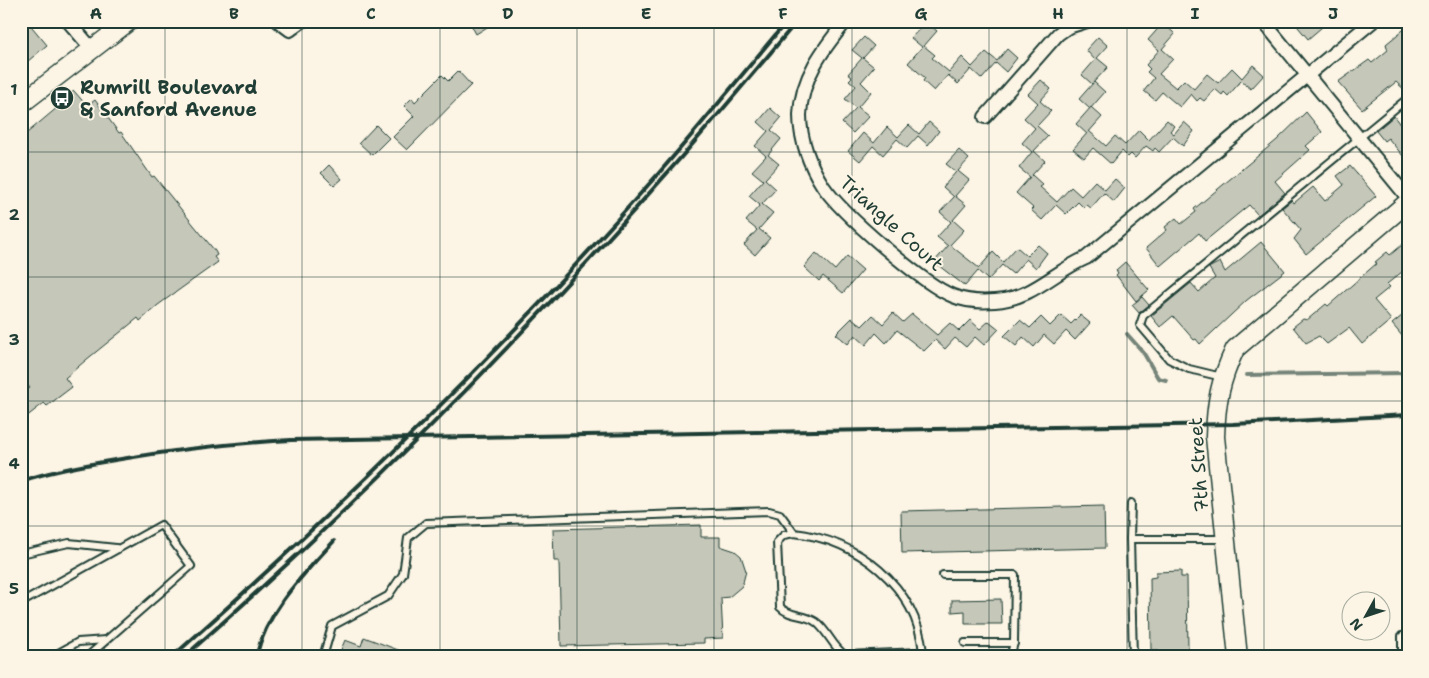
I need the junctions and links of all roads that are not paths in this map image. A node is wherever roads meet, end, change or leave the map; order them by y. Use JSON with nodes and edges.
{"nodes":[{"id":1,"x":68,"y":21,"type":"edge"},
{"id":2,"x":129,"y":21,"type":"edge"},
{"id":3,"x":278,"y":21,"type":"edge"},
{"id":4,"x":302,"y":21,"type":"edge"},
{"id":5,"x":846,"y":21,"type":"edge"},
{"id":6,"x":1087,"y":21,"type":"edge"},
{"id":7,"x":1263,"y":21,"type":"edge"},
{"id":8,"x":1373,"y":21,"type":"edge"},
{"id":9,"x":92,"y":50,"type":"junction"},
{"id":10,"x":1308,"y":75,"type":"junction"},
{"id":11,"x":1408,"y":98,"type":"edge"},
{"id":12,"x":21,"y":104,"type":"edge"},
{"id":13,"x":985,"y":117,"type":"dead end"},
{"id":14,"x":1359,"y":138,"type":"junction"},
{"id":15,"x":1408,"y":198,"type":"edge"},
{"id":16,"x":1408,"y":202,"type":"edge"},
{"id":17,"x":1222,"y":377,"type":"junction"},
{"id":18,"x":1131,"y":503,"type":"dead end"},
{"id":19,"x":794,"y":533,"type":"junction"},
{"id":20,"x":1130,"y":539,"type":"junction"},
{"id":21,"x":1226,"y":539,"type":"junction"},
{"id":22,"x":117,"y":548,"type":"junction"},
{"id":23,"x":21,"y":554,"type":"edge"},
{"id":24,"x":944,"y":575,"type":"dead end"},
{"id":25,"x":21,"y":603,"type":"edge"},
{"id":26,"x":1408,"y":635,"type":"edge"},
{"id":27,"x":106,"y":640,"type":"junction"},
{"id":28,"x":1014,"y":643,"type":"junction"},
{"id":29,"x":965,"y":644,"type":"dead end"},
{"id":30,"x":923,"y":655,"type":"edge"},
{"id":31,"x":51,"y":657,"type":"edge"},
{"id":32,"x":86,"y":657,"type":"edge"},
{"id":33,"x":323,"y":657,"type":"edge"},
{"id":34,"x":1010,"y":657,"type":"edge"},
{"id":35,"x":1133,"y":657,"type":"edge"},
{"id":36,"x":1238,"y":657,"type":"edge"},
{"id":37,"x":1402,"y":657,"type":"edge"}],
"edges":[{"from":1,"to":9,"type":"street"},
{"from":2,"to":9,"type":"street"},
{"from":3,"to":4,"type":"street"},
{"from":5,"to":10,"type":"street","name":"Triangle Court"},
{"from":6,"to":13,"type":"street"},
{"from":7,"to":10,"type":"street"},
{"from":8,"to":10,"type":"street","name":"Triangle Court"},
{"from":9,"to":12,"type":"street"},
{"from":10,"to":14,"type":"street"},
{"from":11,"to":14,"type":"lane"},
{"from":14,"to":15,"type":"street"},
{"from":14,"to":17,"type":"lane"},
{"from":16,"to":17,"type":"street","name":"7th Street"},
{"from":17,"to":21,"type":"street","name":"7th Street"},
{"from":18,"to":20,"type":"lane"},
{"from":19,"to":30,"type":"lane"},
{"from":19,"to":30,"type":"lane"},
{"from":19,"to":33,"type":"lane"},
{"from":20,"to":21,"type":"lane"},
{"from":20,"to":35,"type":"lane"},
{"from":21,"to":36,"type":"street","name":"7th Street"},
{"from":22,"to":23,"type":"lane"},
{"from":22,"to":25,"type":"lane"},
{"from":22,"to":27,"type":"lane"},
{"from":24,"to":28,"type":"lane"},
{"from":26,"to":37,"type":"lane"},
{"from":27,"to":31,"type":"lane"},
{"from":27,"to":32,"type":"lane"},
{"from":28,"to":29,"type":"lane"},
{"from":28,"to":34,"type":"lane"}]}
